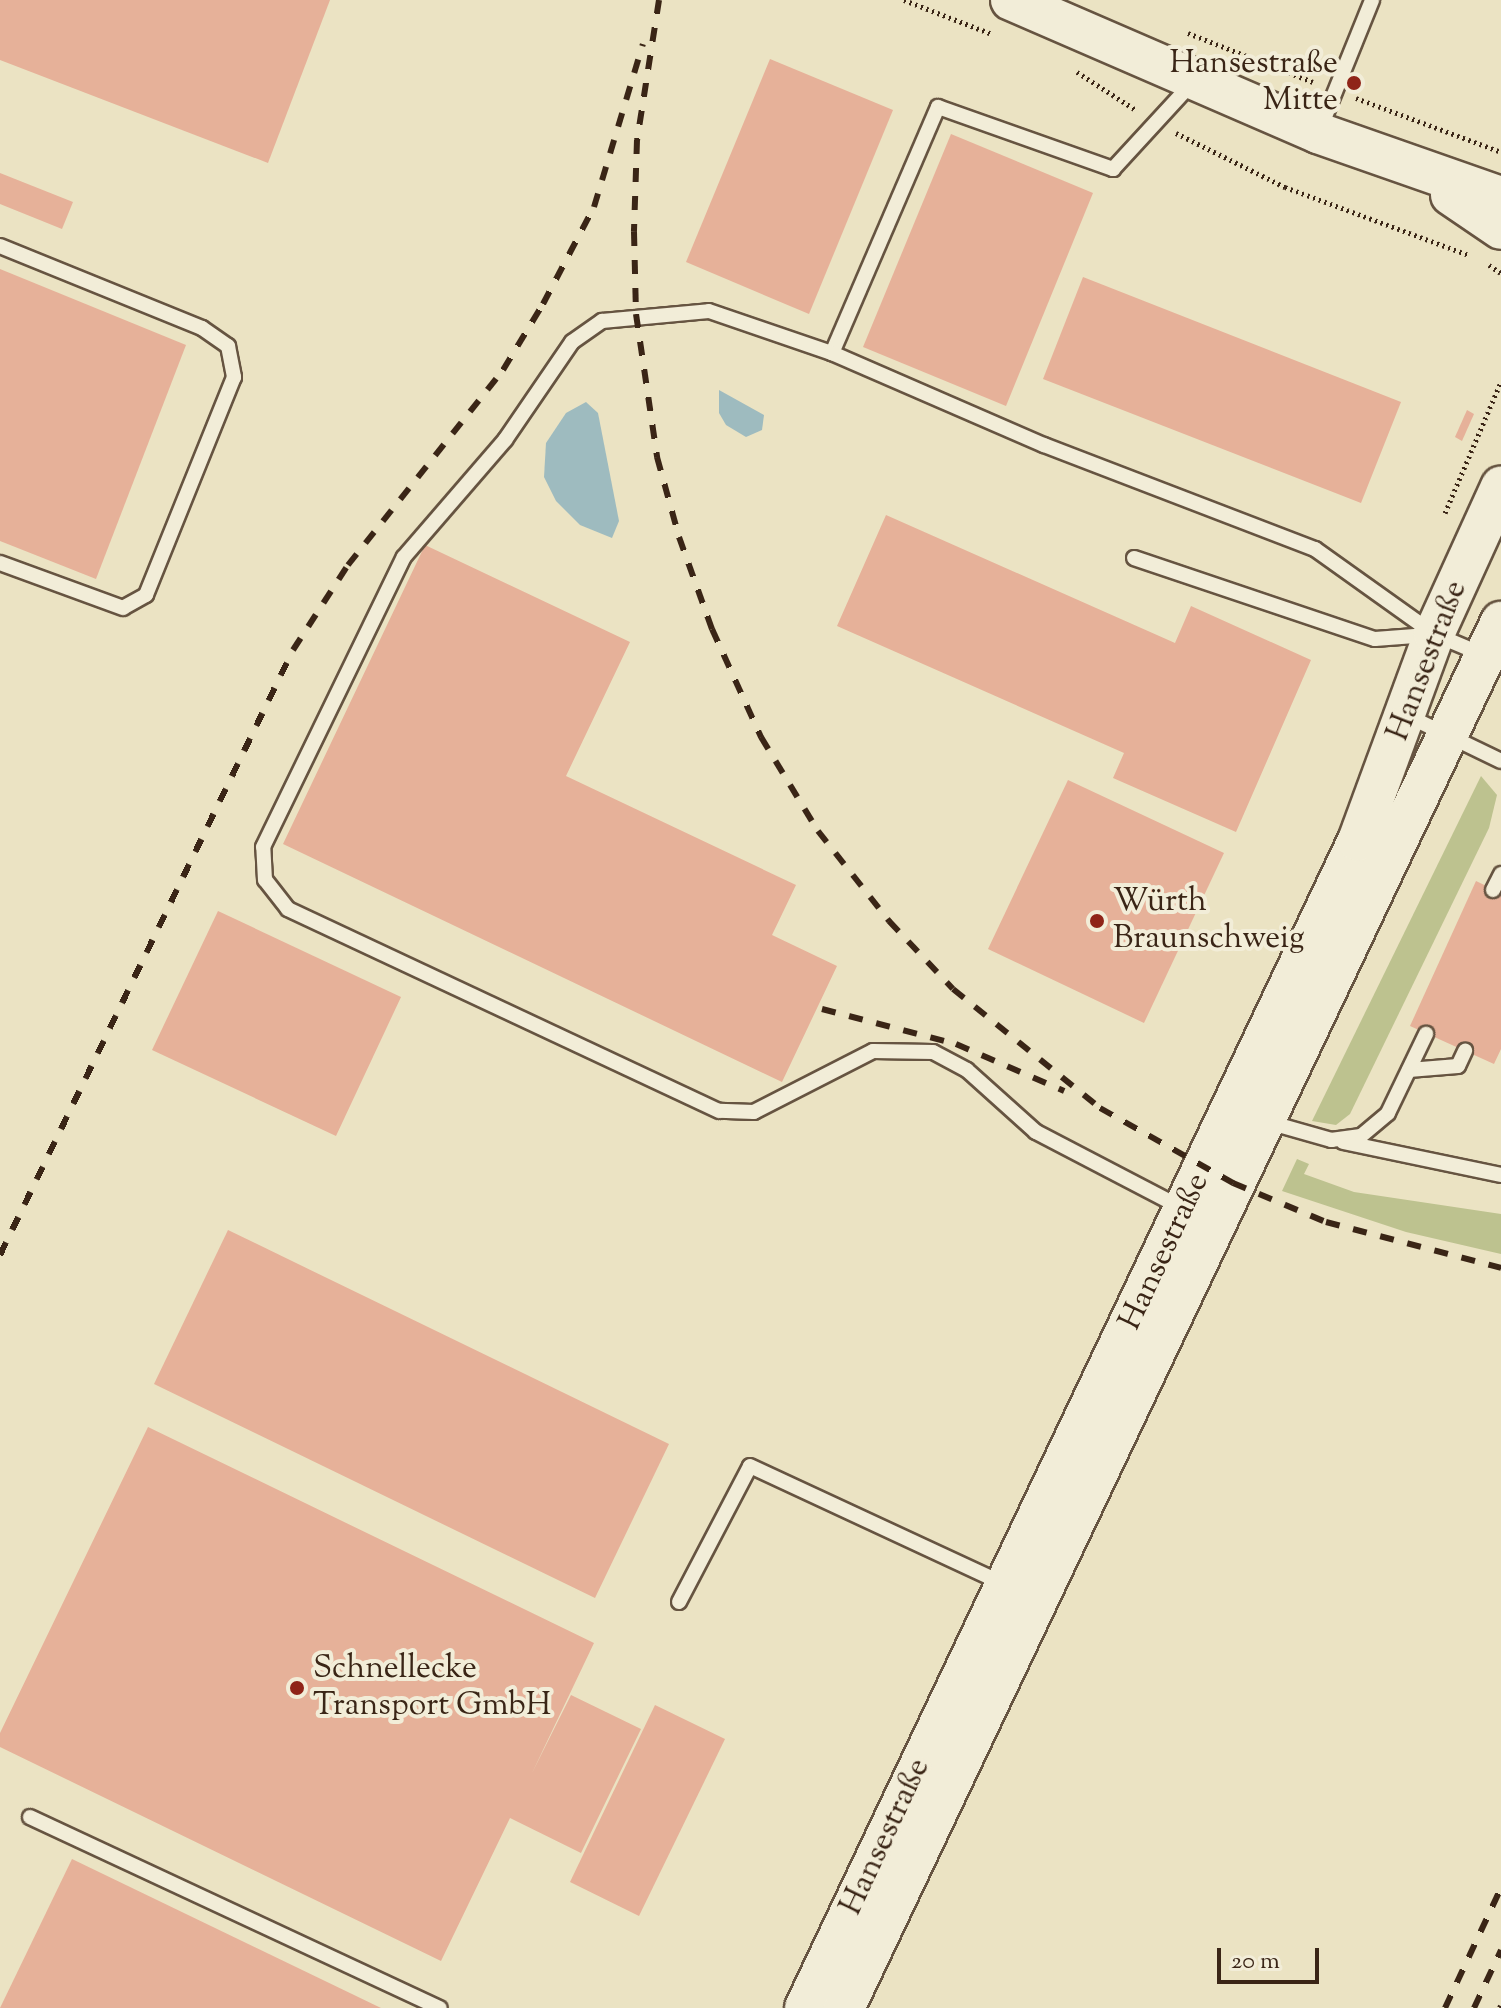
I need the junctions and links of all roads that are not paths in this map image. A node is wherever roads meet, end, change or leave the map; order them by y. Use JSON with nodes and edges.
{"nodes":[{"id":1,"x":1372,"y":0,"type":"edge"},
{"id":2,"x":1005,"y":18,"type":"edge"},
{"id":3,"x":1195,"y":80,"type":"junction"},
{"id":4,"x":1318,"y":133,"type":"junction"},
{"id":5,"x":1414,"y":171,"type":"junction"},
{"id":6,"x":1501,"y":197,"type":"edge"},
{"id":7,"x":1501,"y":229,"type":"edge"},
{"id":8,"x":0,"y":246,"type":"edge"},
{"id":9,"x":832,"y":353,"type":"junction"},
{"id":10,"x":1501,"y":487,"type":"edge"},
{"id":11,"x":1134,"y":558,"type":"dead end"},
{"id":12,"x":0,"y":563,"type":"edge"},
{"id":13,"x":1434,"y":634,"type":"junction"},
{"id":14,"x":1493,"y":638,"type":"edge"},
{"id":15,"x":1407,"y":715,"type":"junction"},
{"id":16,"x":1447,"y":734,"type":"junction"},
{"id":17,"x":1501,"y":761,"type":"edge"},
{"id":18,"x":1501,"y":874,"type":"edge"},
{"id":19,"x":1493,"y":890,"type":"dead end"},
{"id":20,"x":1426,"y":1034,"type":"dead end"},
{"id":21,"x":1465,"y":1051,"type":"dead end"},
{"id":22,"x":1409,"y":1070,"type":"junction"},
{"id":23,"x":1264,"y":1120,"type":"junction"},
{"id":24,"x":1331,"y":1140,"type":"junction"},
{"id":25,"x":1501,"y":1175,"type":"edge"},
{"id":26,"x":1199,"y":1217,"type":"junction"},
{"id":27,"x":1023,"y":1592,"type":"junction"},
{"id":28,"x":679,"y":1602,"type":"dead end"},
{"id":29,"x":30,"y":1817,"type":"dead end"},
{"id":30,"x":440,"y":2008,"type":"edge"},
{"id":31,"x":805,"y":2008,"type":"edge"},
{"id":32,"x":844,"y":2008,"type":"edge"}],
"edges":[{"from":1,"to":4,"type":"lane"},
{"from":2,"to":3,"type":"main road"},
{"from":3,"to":4,"type":"main road"},
{"from":3,"to":9,"type":"lane"},
{"from":4,"to":5,"type":"main road"},
{"from":5,"to":6,"type":"main road"},
{"from":5,"to":7,"type":"main road"},
{"from":8,"to":12,"type":"lane"},
{"from":9,"to":13,"type":"lane"},
{"from":9,"to":26,"type":"lane"},
{"from":10,"to":13,"type":"main road","name":"Hansestraße"},
{"from":11,"to":13,"type":"lane"},
{"from":13,"to":14,"type":"lane"},
{"from":13,"to":15,"type":"main road","name":"Hansestraße"},
{"from":14,"to":16,"type":"main road","name":"Hansestraße"},
{"from":15,"to":16,"type":"lane"},
{"from":15,"to":26,"type":"main road","name":"Hansestraße"},
{"from":16,"to":17,"type":"lane"},
{"from":16,"to":23,"type":"main road","name":"Hansestraße"},
{"from":18,"to":19,"type":"lane"},
{"from":20,"to":22,"type":"lane"},
{"from":21,"to":22,"type":"lane"},
{"from":22,"to":24,"type":"lane"},
{"from":23,"to":24,"type":"lane"},
{"from":23,"to":26,"type":"main road","name":"Hansestraße"},
{"from":24,"to":25,"type":"lane"},
{"from":26,"to":27,"type":"main road","name":"Hansestraße"},
{"from":27,"to":28,"type":"lane"},
{"from":27,"to":31,"type":"main road","name":"Hansestraße"},
{"from":27,"to":32,"type":"main road","name":"Hansestraße"},
{"from":29,"to":30,"type":"lane"}]}
